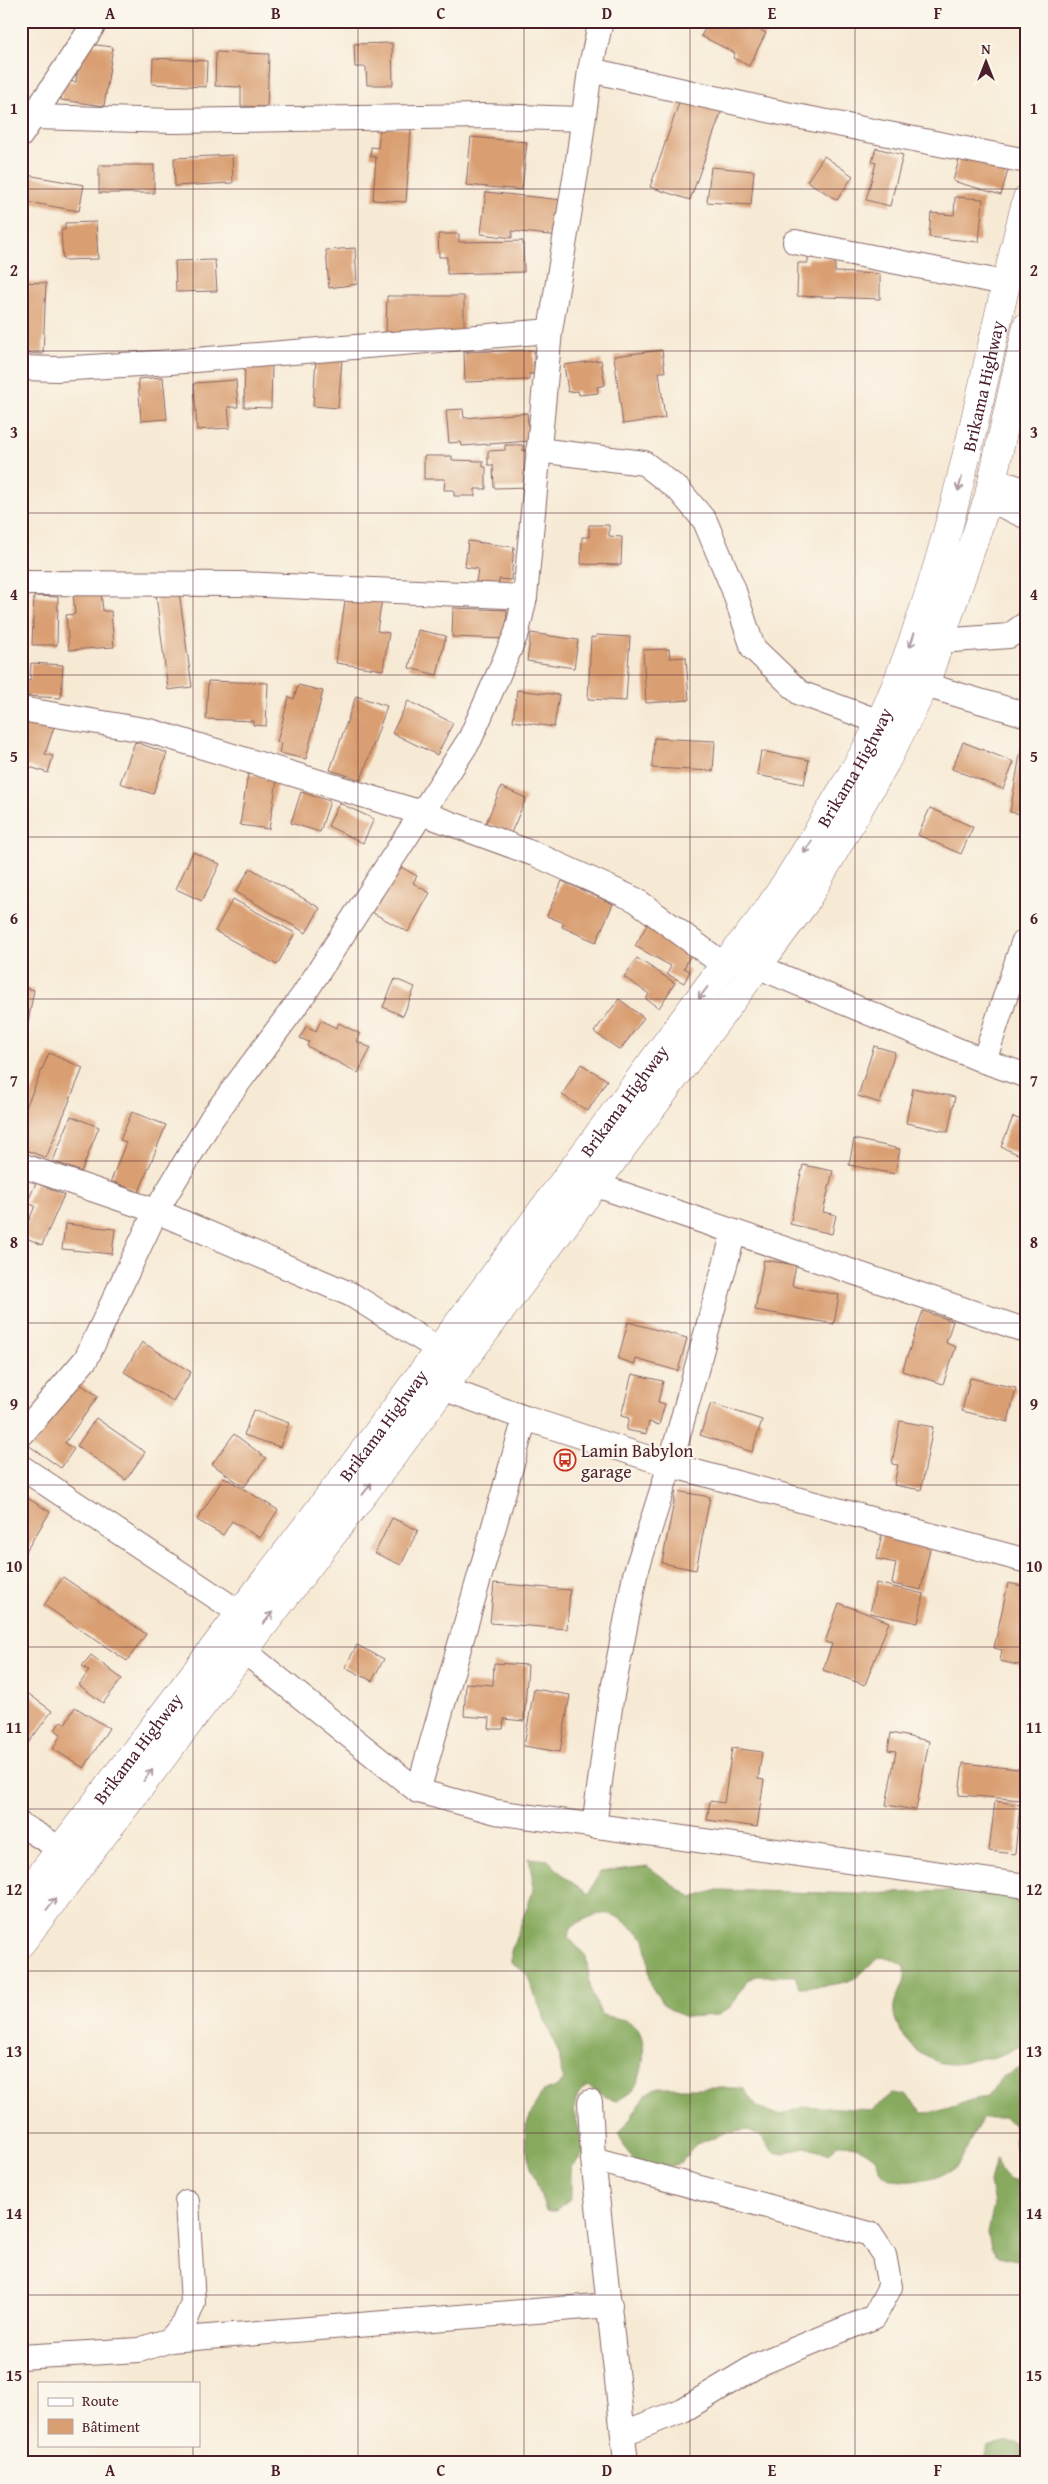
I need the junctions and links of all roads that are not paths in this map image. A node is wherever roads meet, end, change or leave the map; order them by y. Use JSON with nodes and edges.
{"nodes":[{"id":1,"x":96,"y":21,"type":"edge"},
{"id":2,"x":601,"y":21,"type":"edge"},
{"id":3,"x":590,"y":70,"type":"junction"},
{"id":4,"x":583,"y":119,"type":"junction"},
{"id":5,"x":26,"y":122,"type":"edge"},
{"id":6,"x":1027,"y":161,"type":"edge"},
{"id":7,"x":1027,"y":198,"type":"edge"},
{"id":8,"x":795,"y":242,"type":"dead end"},
{"id":9,"x":1005,"y":283,"type":"junction"},
{"id":10,"x":1027,"y":326,"type":"edge"},
{"id":11,"x":550,"y":331,"type":"junction"},
{"id":12,"x":21,"y":368,"type":"edge"},
{"id":13,"x":538,"y":450,"type":"junction"},
{"id":14,"x":989,"y":489,"type":"junction"},
{"id":15,"x":1027,"y":491,"type":"edge"},
{"id":16,"x":1027,"y":517,"type":"edge"},
{"id":17,"x":21,"y":583,"type":"edge"},
{"id":18,"x":525,"y":597,"type":"junction"},
{"id":19,"x":1027,"y":623,"type":"edge"},
{"id":20,"x":940,"y":641,"type":"junction"},
{"id":21,"x":925,"y":686,"type":"junction"},
{"id":22,"x":21,"y":709,"type":"edge"},
{"id":23,"x":1027,"y":715,"type":"edge"},
{"id":24,"x":880,"y":722,"type":"junction"},
{"id":25,"x":422,"y":813,"type":"junction"},
{"id":26,"x":1025,"y":939,"type":"edge"},
{"id":27,"x":724,"y":965,"type":"junction"},
{"id":28,"x":759,"y":967,"type":"junction"},
{"id":29,"x":984,"y":1061,"type":"junction"},
{"id":30,"x":1027,"y":1076,"type":"edge"},
{"id":31,"x":21,"y":1165,"type":"edge"},
{"id":32,"x":596,"y":1185,"type":"junction"},
{"id":33,"x":156,"y":1211,"type":"junction"},
{"id":34,"x":734,"y":1232,"type":"junction"},
{"id":35,"x":1027,"y":1331,"type":"edge"},
{"id":36,"x":438,"y":1349,"type":"junction"},
{"id":37,"x":417,"y":1379,"type":"junction"},
{"id":38,"x":443,"y":1388,"type":"junction"},
{"id":39,"x":525,"y":1418,"type":"junction"},
{"id":40,"x":21,"y":1435,"type":"edge"},
{"id":41,"x":380,"y":1451,"type":"junction"},
{"id":42,"x":670,"y":1465,"type":"junction"},
{"id":43,"x":21,"y":1467,"type":"edge"},
{"id":44,"x":1027,"y":1561,"type":"edge"},
{"id":45,"x":240,"y":1613,"type":"junction"},
{"id":46,"x":243,"y":1650,"type":"junction"},
{"id":47,"x":418,"y":1791,"type":"junction"},
{"id":48,"x":21,"y":1825,"type":"edge"},
{"id":49,"x":594,"y":1826,"type":"junction"},
{"id":50,"x":61,"y":1849,"type":"junction"},
{"id":51,"x":1027,"y":1886,"type":"edge"},
{"id":52,"x":21,"y":1902,"type":"edge"},
{"id":53,"x":21,"y":1943,"type":"edge"},
{"id":54,"x":590,"y":2102,"type":"dead end"},
{"id":55,"x":594,"y":2159,"type":"junction"},
{"id":56,"x":187,"y":2202,"type":"dead end"},
{"id":57,"x":610,"y":2305,"type":"junction"},
{"id":58,"x":170,"y":2340,"type":"junction"},
{"id":59,"x":21,"y":2357,"type":"edge"},
{"id":60,"x":624,"y":2433,"type":"junction"},
{"id":61,"x":626,"y":2463,"type":"edge"}],
"edges":[{"from":1,"to":5,"type":"street"},
{"from":2,"to":3,"type":"street"},
{"from":3,"to":4,"type":"street"},
{"from":3,"to":6,"type":"street"},
{"from":4,"to":5,"type":"street"},
{"from":4,"to":11,"type":"street"},
{"from":7,"to":9,"type":"highway","name":"Brikama Highway"},
{"from":8,"to":9,"type":"street"},
{"from":9,"to":24,"type":"highway","name":"Brikama Highway","one_way":true},
{"from":10,"to":14,"type":"highway","name":"Brikama Highway"},
{"from":11,"to":12,"type":"street"},
{"from":11,"to":13,"type":"street"},
{"from":13,"to":18,"type":"street"},
{"from":13,"to":24,"type":"street"},
{"from":14,"to":15,"type":"street"},
{"from":14,"to":16,"type":"street"},
{"from":14,"to":20,"type":"highway","name":"Brikama Highway"},
{"from":17,"to":18,"type":"street"},
{"from":18,"to":25,"type":"street"},
{"from":19,"to":20,"type":"street"},
{"from":20,"to":21,"type":"highway","name":"Brikama Highway"},
{"from":21,"to":23,"type":"street"},
{"from":21,"to":28,"type":"highway","name":"Brikama Highway"},
{"from":22,"to":25,"type":"street"},
{"from":24,"to":27,"type":"highway","name":"Brikama Highway","one_way":true},
{"from":25,"to":27,"type":"street"},
{"from":25,"to":33,"type":"street"},
{"from":26,"to":29,"type":"street"},
{"from":27,"to":36,"type":"highway","name":"Brikama Highway","one_way":true},
{"from":28,"to":29,"type":"street"},
{"from":28,"to":32,"type":"highway","name":"Brikama Highway"},
{"from":29,"to":30,"type":"street"},
{"from":31,"to":33,"type":"street"},
{"from":32,"to":34,"type":"street"},
{"from":32,"to":38,"type":"highway","name":"Brikama Highway"},
{"from":33,"to":36,"type":"street"},
{"from":33,"to":40,"type":"street"},
{"from":34,"to":35,"type":"street"},
{"from":34,"to":42,"type":"street"},
{"from":36,"to":37,"type":"highway","name":"Brikama Highway"},
{"from":37,"to":38,"type":"street"},
{"from":37,"to":41,"type":"highway","name":"Brikama Highway"},
{"from":38,"to":39,"type":"street"},
{"from":38,"to":41,"type":"highway","name":"Brikama Highway"},
{"from":39,"to":42,"type":"street"},
{"from":39,"to":47,"type":"street"},
{"from":41,"to":45,"type":"highway","name":"Brikama Highway"},
{"from":46,"to":41,"type":"highway","name":"Brikama Highway","one_way":true},
{"from":42,"to":44,"type":"street"},
{"from":42,"to":49,"type":"street"},
{"from":43,"to":45,"type":"street"},
{"from":45,"to":50,"type":"highway","name":"Brikama Highway"},
{"from":46,"to":47,"type":"street"},
{"from":53,"to":46,"type":"highway","name":"Brikama Highway","one_way":true},
{"from":47,"to":49,"type":"street"},
{"from":48,"to":50,"type":"street"},
{"from":49,"to":51,"type":"street"},
{"from":50,"to":52,"type":"highway","name":"Brikama Highway"},
{"from":54,"to":55,"type":"street"},
{"from":55,"to":57,"type":"street"},
{"from":55,"to":60,"type":"street"},
{"from":56,"to":58,"type":"street"},
{"from":57,"to":58,"type":"street"},
{"from":57,"to":60,"type":"street"},
{"from":58,"to":59,"type":"street"},
{"from":60,"to":61,"type":"street"}]}
